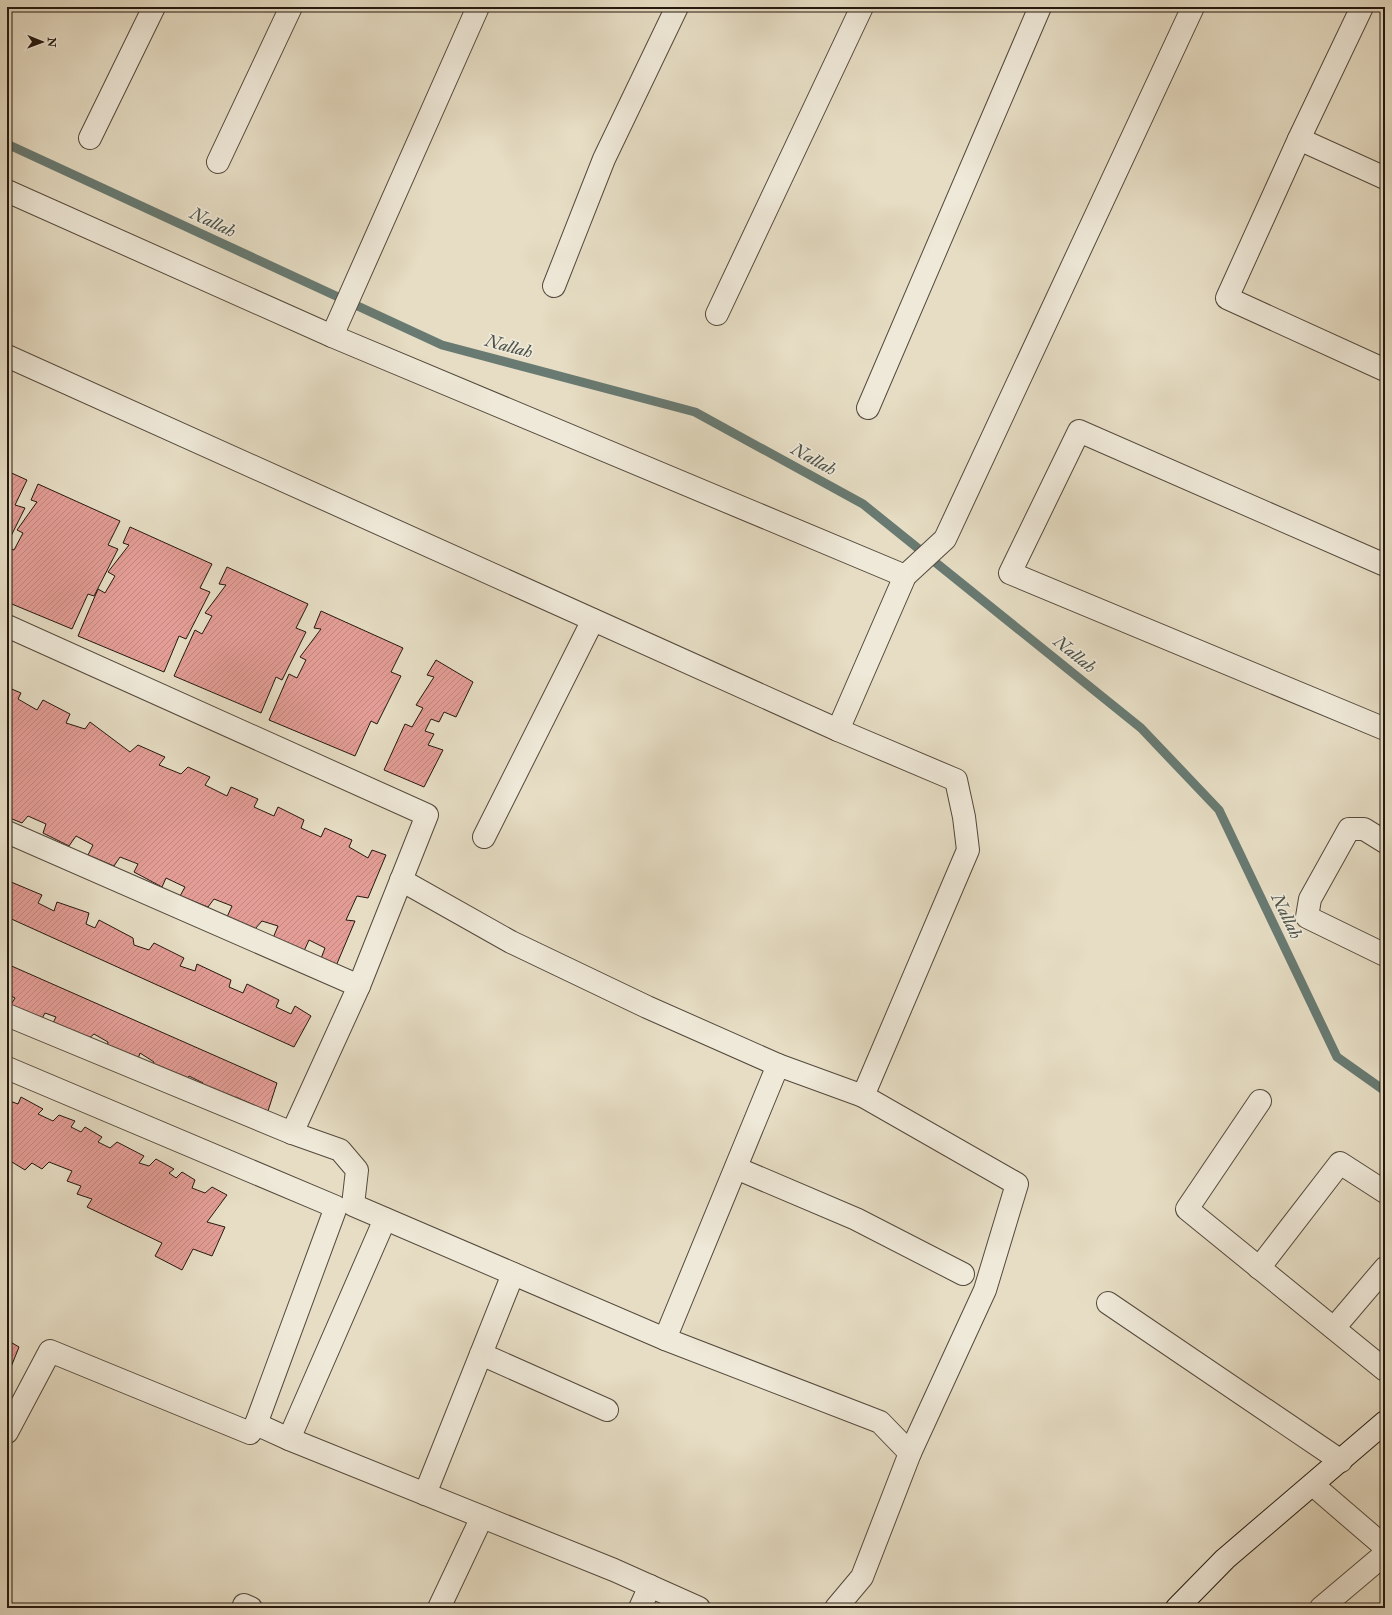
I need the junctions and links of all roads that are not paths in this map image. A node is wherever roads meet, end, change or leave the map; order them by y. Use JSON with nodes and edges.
{"nodes":[{"id":1,"x":154,"y":7,"type":"edge"},
{"id":2,"x":291,"y":7,"type":"edge"},
{"id":3,"x":478,"y":7,"type":"edge"},
{"id":4,"x":677,"y":7,"type":"edge"},
{"id":5,"x":862,"y":7,"type":"edge"},
{"id":6,"x":1040,"y":7,"type":"edge"},
{"id":7,"x":1193,"y":7,"type":"edge"},
{"id":8,"x":1362,"y":7,"type":"edge"},
{"id":9,"x":90,"y":138,"type":"dead end"},
{"id":10,"x":1299,"y":139,"type":"junction"},
{"id":11,"x":218,"y":162,"type":"dead end"},
{"id":12,"x":1385,"y":178,"type":"edge"},
{"id":13,"x":7,"y":191,"type":"edge"},
{"id":14,"x":554,"y":286,"type":"dead end"},
{"id":15,"x":717,"y":314,"type":"dead end"},
{"id":16,"x":332,"y":336,"type":"junction"},
{"id":17,"x":7,"y":356,"type":"edge"},
{"id":18,"x":1385,"y":370,"type":"edge"},
{"id":19,"x":868,"y":408,"type":"dead end"},
{"id":20,"x":1385,"y":565,"type":"edge"},
{"id":21,"x":905,"y":576,"type":"junction"},
{"id":22,"x":594,"y":620,"type":"junction"},
{"id":23,"x":7,"y":626,"type":"edge"},
{"id":24,"x":1385,"y":729,"type":"edge"},
{"id":25,"x":838,"y":730,"type":"junction"},
{"id":26,"x":7,"y":832,"type":"edge"},
{"id":27,"x":484,"y":837,"type":"dead end"},
{"id":28,"x":1385,"y":842,"type":"edge"},
{"id":29,"x":401,"y":880,"type":"junction"},
{"id":30,"x":1385,"y":955,"type":"edge"},
{"id":31,"x":359,"y":986,"type":"junction"},
{"id":32,"x":7,"y":1015,"type":"edge"},
{"id":33,"x":778,"y":1066,"type":"junction"},
{"id":34,"x":7,"y":1068,"type":"edge"},
{"id":35,"x":863,"y":1096,"type":"junction"},
{"id":36,"x":1260,"y":1101,"type":"dead end"},
{"id":37,"x":292,"y":1133,"type":"junction"},
{"id":38,"x":736,"y":1168,"type":"junction"},
{"id":39,"x":1385,"y":1192,"type":"edge"},
{"id":40,"x":385,"y":1218,"type":"junction"},
{"id":41,"x":1259,"y":1268,"type":"junction"},
{"id":42,"x":1385,"y":1268,"type":"edge"},
{"id":43,"x":513,"y":1274,"type":"junction"},
{"id":44,"x":964,"y":1274,"type":"dead end"},
{"id":45,"x":1108,"y":1303,"type":"dead end"},
{"id":46,"x":1334,"y":1328,"type":"junction"},
{"id":47,"x":665,"y":1339,"type":"junction"},
{"id":48,"x":481,"y":1354,"type":"junction"},
{"id":49,"x":1385,"y":1370,"type":"edge"},
{"id":50,"x":607,"y":1410,"type":"dead end"},
{"id":51,"x":1385,"y":1422,"type":"edge"},
{"id":52,"x":256,"y":1424,"type":"junction"},
{"id":53,"x":7,"y":1432,"type":"edge"},
{"id":54,"x":289,"y":1439,"type":"junction"},
{"id":55,"x":910,"y":1453,"type":"junction"},
{"id":56,"x":1341,"y":1461,"type":"junction"},
{"id":57,"x":1313,"y":1485,"type":"junction"},
{"id":58,"x":425,"y":1494,"type":"junction"},
{"id":59,"x":482,"y":1517,"type":"junction"},
{"id":60,"x":1385,"y":1547,"type":"edge"},
{"id":61,"x":1385,"y":1554,"type":"edge"},
{"id":62,"x":650,"y":1586,"type":"junction"},
{"id":63,"x":439,"y":1608,"type":"edge"},
{"id":64,"x":640,"y":1608,"type":"edge"},
{"id":65,"x":699,"y":1608,"type":"edge"},
{"id":66,"x":836,"y":1608,"type":"edge"},
{"id":67,"x":1176,"y":1608,"type":"edge"},
{"id":68,"x":1321,"y":1608,"type":"edge"}],
"edges":[{"from":1,"to":9,"type":"street"},
{"from":2,"to":11,"type":"street"},
{"from":3,"to":16,"type":"street"},
{"from":4,"to":14,"type":"street"},
{"from":5,"to":15,"type":"street"},
{"from":6,"to":19,"type":"street"},
{"from":7,"to":21,"type":"street"},
{"from":8,"to":10,"type":"street"},
{"from":10,"to":12,"type":"street"},
{"from":10,"to":18,"type":"street"},
{"from":13,"to":16,"type":"street"},
{"from":16,"to":21,"type":"street"},
{"from":17,"to":22,"type":"street"},
{"from":20,"to":24,"type":"street"},
{"from":21,"to":25,"type":"street"},
{"from":22,"to":25,"type":"street"},
{"from":22,"to":27,"type":"street"},
{"from":23,"to":29,"type":"street"},
{"from":25,"to":35,"type":"street"},
{"from":26,"to":31,"type":"street"},
{"from":28,"to":30,"type":"street"},
{"from":29,"to":31,"type":"street"},
{"from":29,"to":33,"type":"street"},
{"from":31,"to":37,"type":"street"},
{"from":32,"to":37,"type":"street"},
{"from":33,"to":35,"type":"street"},
{"from":33,"to":38,"type":"street"},
{"from":34,"to":52,"type":"street"},
{"from":35,"to":55,"type":"street"},
{"from":36,"to":41,"type":"street"},
{"from":37,"to":40,"type":"street"},
{"from":38,"to":44,"type":"street"},
{"from":38,"to":47,"type":"street"},
{"from":39,"to":41,"type":"street"},
{"from":40,"to":43,"type":"street"},
{"from":40,"to":54,"type":"street"},
{"from":41,"to":46,"type":"street"},
{"from":42,"to":46,"type":"street"},
{"from":43,"to":47,"type":"street"},
{"from":43,"to":48,"type":"street"},
{"from":45,"to":56,"type":"street"},
{"from":46,"to":49,"type":"street"},
{"from":47,"to":55,"type":"street"},
{"from":48,"to":50,"type":"street"},
{"from":48,"to":58,"type":"street"},
{"from":51,"to":56,"type":"street"},
{"from":52,"to":53,"type":"street"},
{"from":52,"to":54,"type":"street"},
{"from":54,"to":58,"type":"street"},
{"from":55,"to":66,"type":"street"},
{"from":56,"to":57,"type":"street"},
{"from":57,"to":60,"type":"street"},
{"from":57,"to":67,"type":"street"},
{"from":58,"to":59,"type":"street"},
{"from":59,"to":62,"type":"street"},
{"from":59,"to":63,"type":"street"},
{"from":61,"to":68,"type":"street"},
{"from":62,"to":64,"type":"street"},
{"from":62,"to":65,"type":"street"}]}
